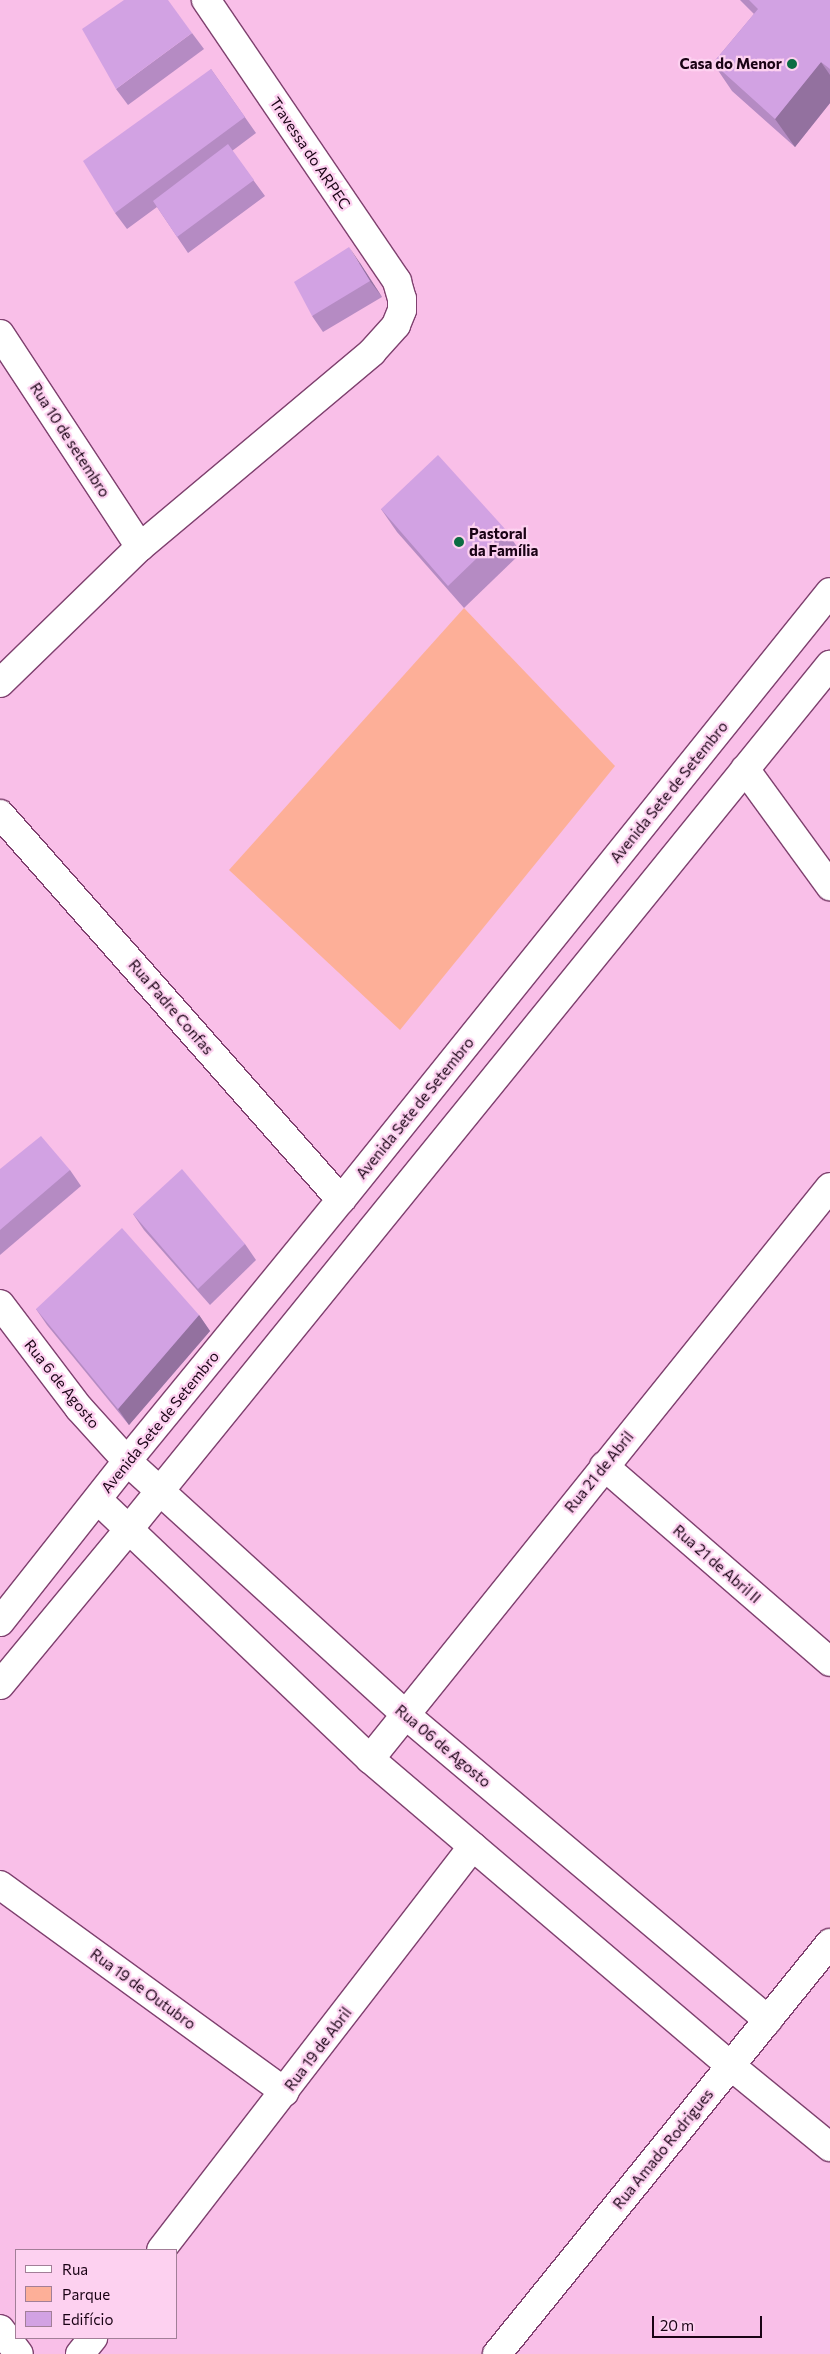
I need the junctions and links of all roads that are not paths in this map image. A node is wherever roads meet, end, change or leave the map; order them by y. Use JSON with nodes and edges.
{"nodes":[{"id":1,"x":206,"y":0,"type":"edge"},
{"id":2,"x":0,"y":334,"type":"edge"},
{"id":3,"x":140,"y":547,"type":"junction"},
{"id":4,"x":830,"y":592,"type":"edge"},
{"id":5,"x":830,"y":665,"type":"edge"},
{"id":6,"x":0,"y":683,"type":"edge"},
{"id":7,"x":746,"y":768,"type":"junction"},
{"id":8,"x":0,"y":814,"type":"edge"},
{"id":9,"x":830,"y":886,"type":"edge"},
{"id":10,"x":830,"y":1187,"type":"edge"},
{"id":11,"x":341,"y":1200,"type":"junction"},
{"id":12,"x":821,"y":1214,"type":"edge"},
{"id":13,"x":0,"y":1304,"type":"edge"},
{"id":14,"x":127,"y":1461,"type":"junction"},
{"id":15,"x":604,"y":1466,"type":"junction"},
{"id":16,"x":159,"y":1491,"type":"junction"},
{"id":17,"x":98,"y":1500,"type":"junction"},
{"id":18,"x":129,"y":1529,"type":"junction"},
{"id":19,"x":0,"y":1622,"type":"edge"},
{"id":20,"x":830,"y":1662,"type":"edge"},
{"id":21,"x":0,"y":1685,"type":"edge"},
{"id":22,"x":406,"y":1716,"type":"junction"},
{"id":23,"x":370,"y":1759,"type":"junction"},
{"id":24,"x":473,"y":1846,"type":"junction"},
{"id":25,"x":0,"y":1885,"type":"edge"},
{"id":26,"x":830,"y":1943,"type":"edge"},
{"id":27,"x":768,"y":2020,"type":"junction"},
{"id":28,"x":731,"y":2066,"type":"junction"},
{"id":29,"x":285,"y":2092,"type":"junction"},
{"id":30,"x":830,"y":2147,"type":"edge"},
{"id":31,"x":163,"y":2249,"type":"edge"},
{"id":32,"x":0,"y":2329,"type":"edge"},
{"id":33,"x":92,"y":2339,"type":"edge"},
{"id":34,"x":19,"y":2354,"type":"edge"},
{"id":35,"x":80,"y":2354,"type":"edge"},
{"id":36,"x":497,"y":2354,"type":"edge"}],
"edges":[{"from":1,"to":3,"type":"street","name":"Travessa do ARPEC"},
{"from":2,"to":3,"type":"street","name":"Rua 10 de setembro"},
{"from":3,"to":6,"type":"street"},
{"from":4,"to":11,"type":"street","name":"Avenida Sete de Setembro"},
{"from":5,"to":7,"type":"street"},
{"from":7,"to":9,"type":"street"},
{"from":7,"to":16,"type":"street"},
{"from":8,"to":11,"type":"street","name":"Rua Padre Confas"},
{"from":10,"to":12,"type":"street","name":"Rua 21 de Abril"},
{"from":11,"to":14,"type":"street","name":"Avenida Sete de Setembro"},
{"from":12,"to":15,"type":"street","name":"Rua 21 de Abril"},
{"from":13,"to":14,"type":"street","name":"Rua 6 de Agosto"},
{"from":14,"to":16,"type":"street","name":"Rua 06 de Agosto"},
{"from":14,"to":17,"type":"street","name":"Avenida Sete de Setembro"},
{"from":15,"to":20,"type":"street","name":"Rua 21 de Abril II"},
{"from":15,"to":22,"type":"street","name":"Rua 21 de Abril"},
{"from":16,"to":18,"type":"street"},
{"from":16,"to":22,"type":"street","name":"Rua 06 de Agosto"},
{"from":17,"to":18,"type":"street"},
{"from":17,"to":19,"type":"street","name":"Avenida Sete de Setembro"},
{"from":18,"to":21,"type":"street"},
{"from":18,"to":23,"type":"street"},
{"from":22,"to":23,"type":"street","name":"Rua 21 de Abril"},
{"from":22,"to":27,"type":"street","name":"Rua 06 de Agosto"},
{"from":23,"to":24,"type":"street"},
{"from":24,"to":28,"type":"street"},
{"from":24,"to":29,"type":"street","name":"Rua 19 de Abril"},
{"from":25,"to":29,"type":"street","name":"Rua 19 de Outubro"},
{"from":26,"to":27,"type":"street","name":"Rua Amado Rodrigues"},
{"from":27,"to":28,"type":"street","name":"Rua Amado Rodrigues"},
{"from":28,"to":30,"type":"street"},
{"from":28,"to":36,"type":"street","name":"Rua Amado Rodrigues"},
{"from":29,"to":31,"type":"street","name":"Rua 19 de Abril"},
{"from":32,"to":34,"type":"street"},
{"from":33,"to":35,"type":"street"}]}
